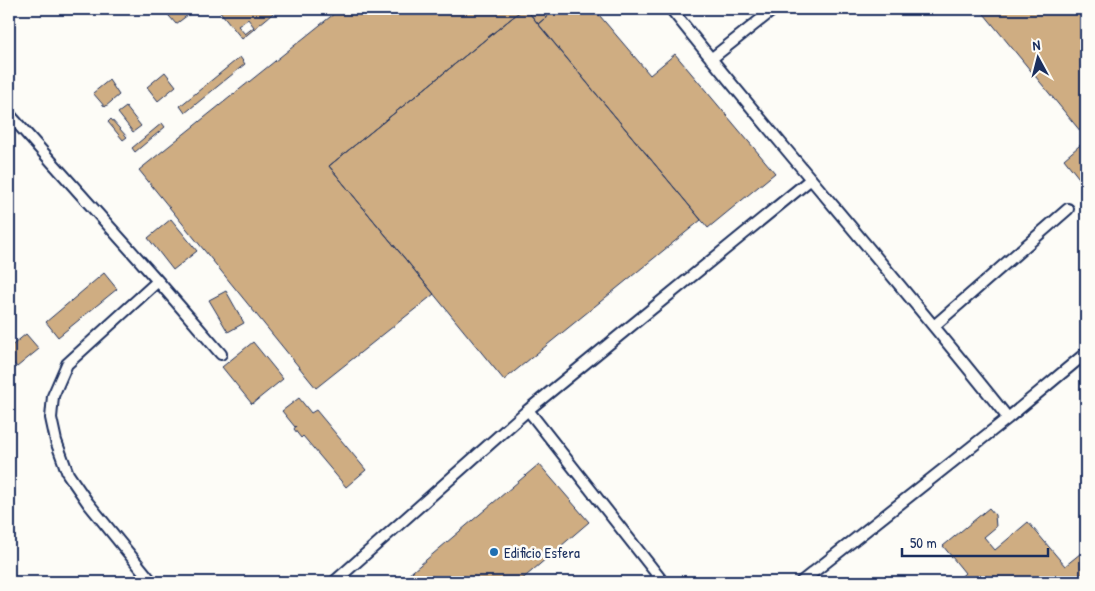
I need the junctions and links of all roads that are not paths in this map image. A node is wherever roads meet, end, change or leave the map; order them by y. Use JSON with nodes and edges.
{"nodes":[{"id":1,"x":670,"y":9,"type":"edge"},
{"id":2,"x":774,"y":9,"type":"edge"},
{"id":3,"x":710,"y":59,"type":"junction"},
{"id":4,"x":9,"y":114,"type":"edge"},
{"id":5,"x":811,"y":179,"type":"junction"},
{"id":6,"x":1068,"y":209,"type":"dead end"},
{"id":7,"x":158,"y":281,"type":"junction"},
{"id":8,"x":934,"y":326,"type":"junction"},
{"id":9,"x":1086,"y":353,"type":"edge"},
{"id":10,"x":220,"y":354,"type":"dead end"},
{"id":11,"x":528,"y":410,"type":"junction"},
{"id":12,"x":1008,"y":418,"type":"junction"},
{"id":13,"x":152,"y":582,"type":"edge"},
{"id":14,"x":334,"y":582,"type":"edge"},
{"id":15,"x":663,"y":582,"type":"edge"},
{"id":16,"x":801,"y":582,"type":"edge"}],
"edges":[{"from":1,"to":3,"type":"lane"},
{"from":2,"to":3,"type":"lane"},
{"from":3,"to":5,"type":"lane"},
{"from":4,"to":7,"type":"lane"},
{"from":5,"to":8,"type":"lane"},
{"from":5,"to":11,"type":"lane"},
{"from":6,"to":8,"type":"lane"},
{"from":7,"to":10,"type":"lane"},
{"from":7,"to":13,"type":"lane"},
{"from":8,"to":12,"type":"lane"},
{"from":9,"to":12,"type":"lane"},
{"from":11,"to":14,"type":"lane"},
{"from":11,"to":15,"type":"lane"},
{"from":12,"to":16,"type":"lane"}]}
